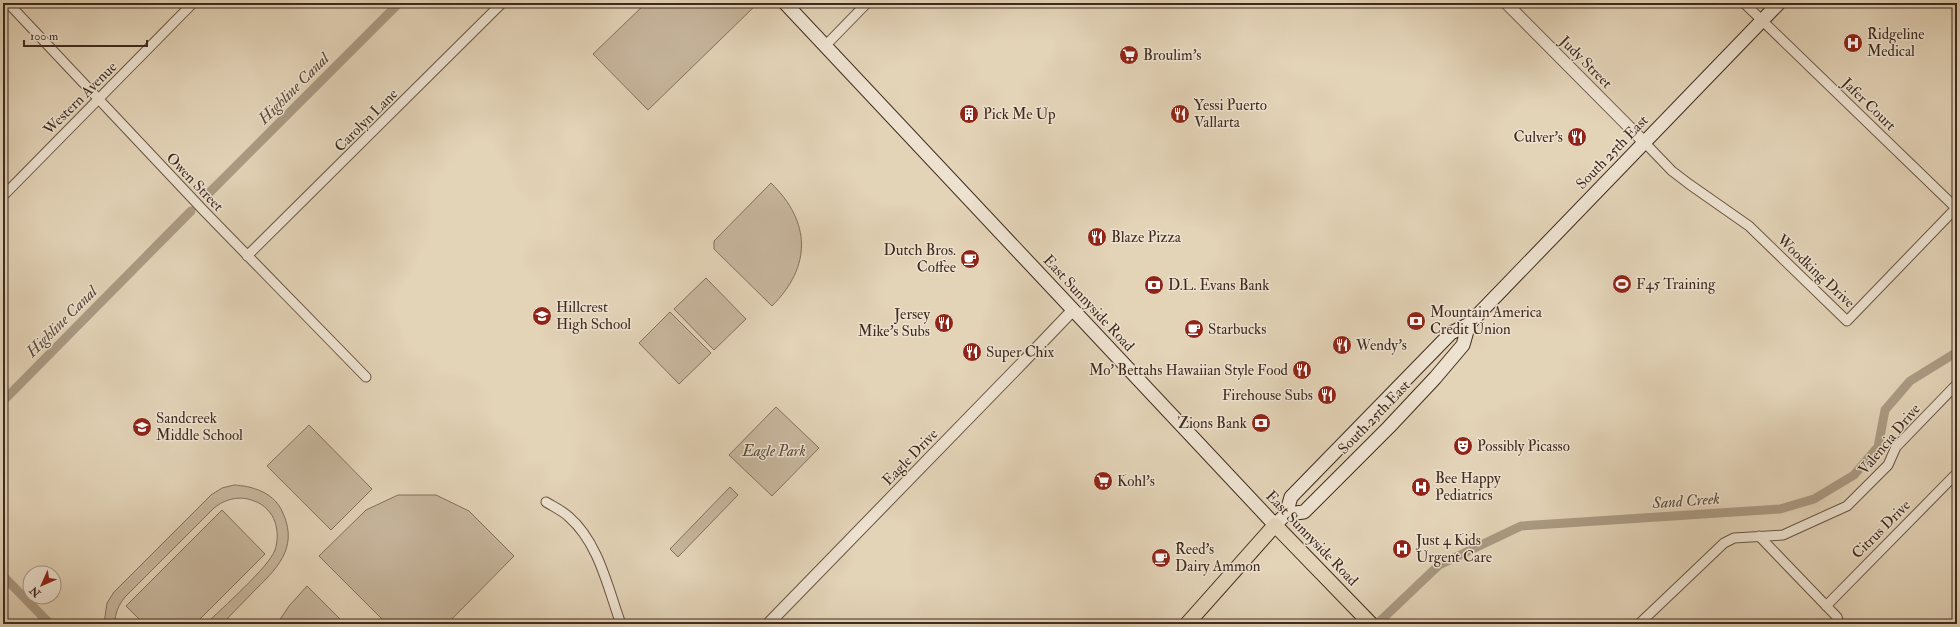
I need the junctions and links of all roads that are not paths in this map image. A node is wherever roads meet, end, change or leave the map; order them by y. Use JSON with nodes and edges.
{"nodes":[{"id":1,"x":8,"y":3,"type":"edge"},
{"id":2,"x":193,"y":3,"type":"edge"},
{"id":3,"x":502,"y":3,"type":"edge"},
{"id":4,"x":785,"y":3,"type":"edge"},
{"id":5,"x":867,"y":3,"type":"edge"},
{"id":6,"x":1506,"y":3,"type":"edge"},
{"id":7,"x":1744,"y":3,"type":"edge"},
{"id":8,"x":1779,"y":3,"type":"edge"},
{"id":9,"x":1763,"y":20,"type":"junction"},
{"id":10,"x":826,"y":46,"type":"junction"},
{"id":11,"x":98,"y":100,"type":"junction"},
{"id":12,"x":1644,"y":142,"type":"junction"},
{"id":13,"x":3,"y":196,"type":"edge"},
{"id":14,"x":1957,"y":207,"type":"edge"},
{"id":15,"x":247,"y":256,"type":"junction"},
{"id":16,"x":1072,"y":310,"type":"junction"},
{"id":17,"x":1469,"y":324,"type":"junction"},
{"id":18,"x":366,"y":377,"type":"dead end"},
{"id":19,"x":1957,"y":384,"type":"edge"},
{"id":20,"x":1957,"y":473,"type":"edge"},
{"id":21,"x":546,"y":502,"type":"dead end"},
{"id":22,"x":1286,"y":514,"type":"junction"},
{"id":23,"x":1275,"y":526,"type":"junction"},
{"id":24,"x":1759,"y":536,"type":"junction"},
{"id":25,"x":1826,"y":606,"type":"junction"},
{"id":26,"x":1369,"y":623,"type":"edge"},
{"id":27,"x":621,"y":624,"type":"edge"},
{"id":28,"x":768,"y":624,"type":"edge"},
{"id":29,"x":1187,"y":624,"type":"edge"},
{"id":30,"x":1639,"y":624,"type":"edge"},
{"id":31,"x":1839,"y":624,"type":"edge"}],
"edges":[{"from":1,"to":11,"type":"street","name":"Owen Street"},
{"from":2,"to":11,"type":"street","name":"Western Avenue"},
{"from":3,"to":15,"type":"street","name":"Carolyn Lane"},
{"from":4,"to":10,"type":"main road","name":"East Sunnyside Road"},
{"from":5,"to":10,"type":"street"},
{"from":6,"to":12,"type":"street","name":"Judy Street"},
{"from":7,"to":9,"type":"street","name":"Jafer Court"},
{"from":8,"to":9,"type":"main road","name":"South 25th East"},
{"from":9,"to":12,"type":"main road","name":"South 25th East"},
{"from":9,"to":14,"type":"street","name":"Jafer Court"},
{"from":10,"to":16,"type":"main road","name":"East Sunnyside Road"},
{"from":11,"to":13,"type":"street","name":"Western Avenue"},
{"from":11,"to":15,"type":"street","name":"Owen Street"},
{"from":12,"to":14,"type":"street","name":"Woodking Drive"},
{"from":12,"to":17,"type":"main road","name":"South 25th East"},
{"from":15,"to":18,"type":"street","name":"Owen Street"},
{"from":16,"to":23,"type":"main road","name":"East Sunnyside Road"},
{"from":16,"to":28,"type":"street","name":"Eagle Drive"},
{"from":17,"to":22,"type":"main road","name":"South 25th East"},
{"from":17,"to":22,"type":"main road","name":"South 25th East"},
{"from":19,"to":24,"type":"street","name":"Valencia Drive"},
{"from":20,"to":25,"type":"street","name":"Citrus Drive"},
{"from":21,"to":27,"type":"street"},
{"from":22,"to":23,"type":"main road","name":"South 25th East"},
{"from":23,"to":26,"type":"main road","name":"East Sunnyside Road"},
{"from":23,"to":29,"type":"main road","name":"South 25th East"},
{"from":24,"to":25,"type":"street"},
{"from":24,"to":30,"type":"street","name":"Valencia Drive"},
{"from":25,"to":31,"type":"street"}]}
